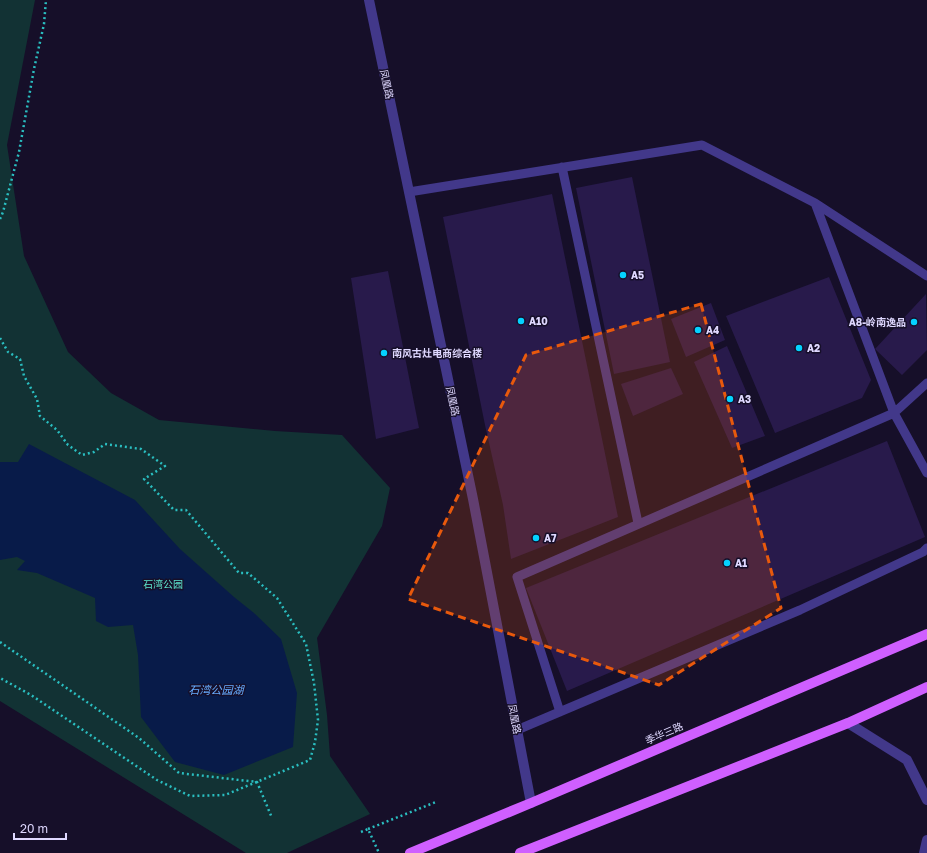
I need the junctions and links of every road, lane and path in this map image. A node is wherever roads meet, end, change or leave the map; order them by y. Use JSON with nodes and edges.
{"nodes":[{"id":1,"x":46,"y":0,"type":"edge"},
{"id":2,"x":369,"y":0,"type":"edge"},
{"id":3,"x":562,"y":167,"type":"junction"},
{"id":4,"x":409,"y":192,"type":"junction"},
{"id":5,"x":815,"y":203,"type":"junction"},
{"id":6,"x":2,"y":212,"type":"edge"},
{"id":7,"x":0,"y":219,"type":"edge"},
{"id":8,"x":927,"y":276,"type":"edge"},
{"id":9,"x":0,"y":338,"type":"edge"},
{"id":10,"x":927,"y":383,"type":"edge"},
{"id":11,"x":894,"y":413,"type":"junction"},
{"id":12,"x":927,"y":473,"type":"edge"},
{"id":13,"x":638,"y":523,"type":"junction"},
{"id":14,"x":927,"y":548,"type":"edge"},
{"id":15,"x":927,"y":634,"type":"edge"},
{"id":16,"x":0,"y":642,"type":"edge"},
{"id":17,"x":0,"y":678,"type":"edge"},
{"id":18,"x":927,"y":687,"type":"edge"},
{"id":19,"x":560,"y":712,"type":"junction"},
{"id":20,"x":848,"y":723,"type":"junction"},
{"id":21,"x":517,"y":730,"type":"junction"},
{"id":22,"x":257,"y":782,"type":"junction"},
{"id":23,"x":927,"y":800,"type":"edge"},
{"id":24,"x":436,"y":802,"type":"dead end"},
{"id":25,"x":530,"y":803,"type":"junction"},
{"id":26,"x":272,"y":818,"type":"dead end"},
{"id":27,"x":368,"y":829,"type":"junction"},
{"id":28,"x":361,"y":832,"type":"dead end"},
{"id":29,"x":927,"y":840,"type":"edge"},
{"id":30,"x":379,"y":853,"type":"edge"},
{"id":31,"x":410,"y":853,"type":"edge"},
{"id":32,"x":520,"y":853,"type":"edge"},
{"id":33,"x":924,"y":853,"type":"edge"}],
"edges":[{"from":1,"to":6,"type":"path"},
{"from":2,"to":4,"type":"street","name":"凤凰路"},
{"from":3,"to":4,"type":"lane"},
{"from":3,"to":5,"type":"lane"},
{"from":3,"to":13,"type":"lane"},
{"from":4,"to":21,"type":"street","name":"凤凰路"},
{"from":5,"to":8,"type":"lane"},
{"from":5,"to":11,"type":"lane"},
{"from":6,"to":7,"type":"path"},
{"from":9,"to":22,"type":"path"},
{"from":10,"to":11,"type":"lane"},
{"from":11,"to":12,"type":"lane"},
{"from":11,"to":13,"type":"lane"},
{"from":13,"to":19,"type":"lane"},
{"from":14,"to":19,"type":"lane"},
{"from":15,"to":25,"type":"main road","name":"季华三路"},
{"from":16,"to":22,"type":"path"},
{"from":17,"to":22,"type":"path"},
{"from":18,"to":20,"type":"main road"},
{"from":19,"to":21,"type":"lane"},
{"from":20,"to":23,"type":"street"},
{"from":20,"to":32,"type":"main road"},
{"from":21,"to":25,"type":"street","name":"凤凰路"},
{"from":22,"to":26,"type":"path"},
{"from":24,"to":27,"type":"path"},
{"from":25,"to":31,"type":"main road","name":"季华三路"},
{"from":27,"to":28,"type":"path"},
{"from":27,"to":30,"type":"path"},
{"from":29,"to":33,"type":"street"}]}
